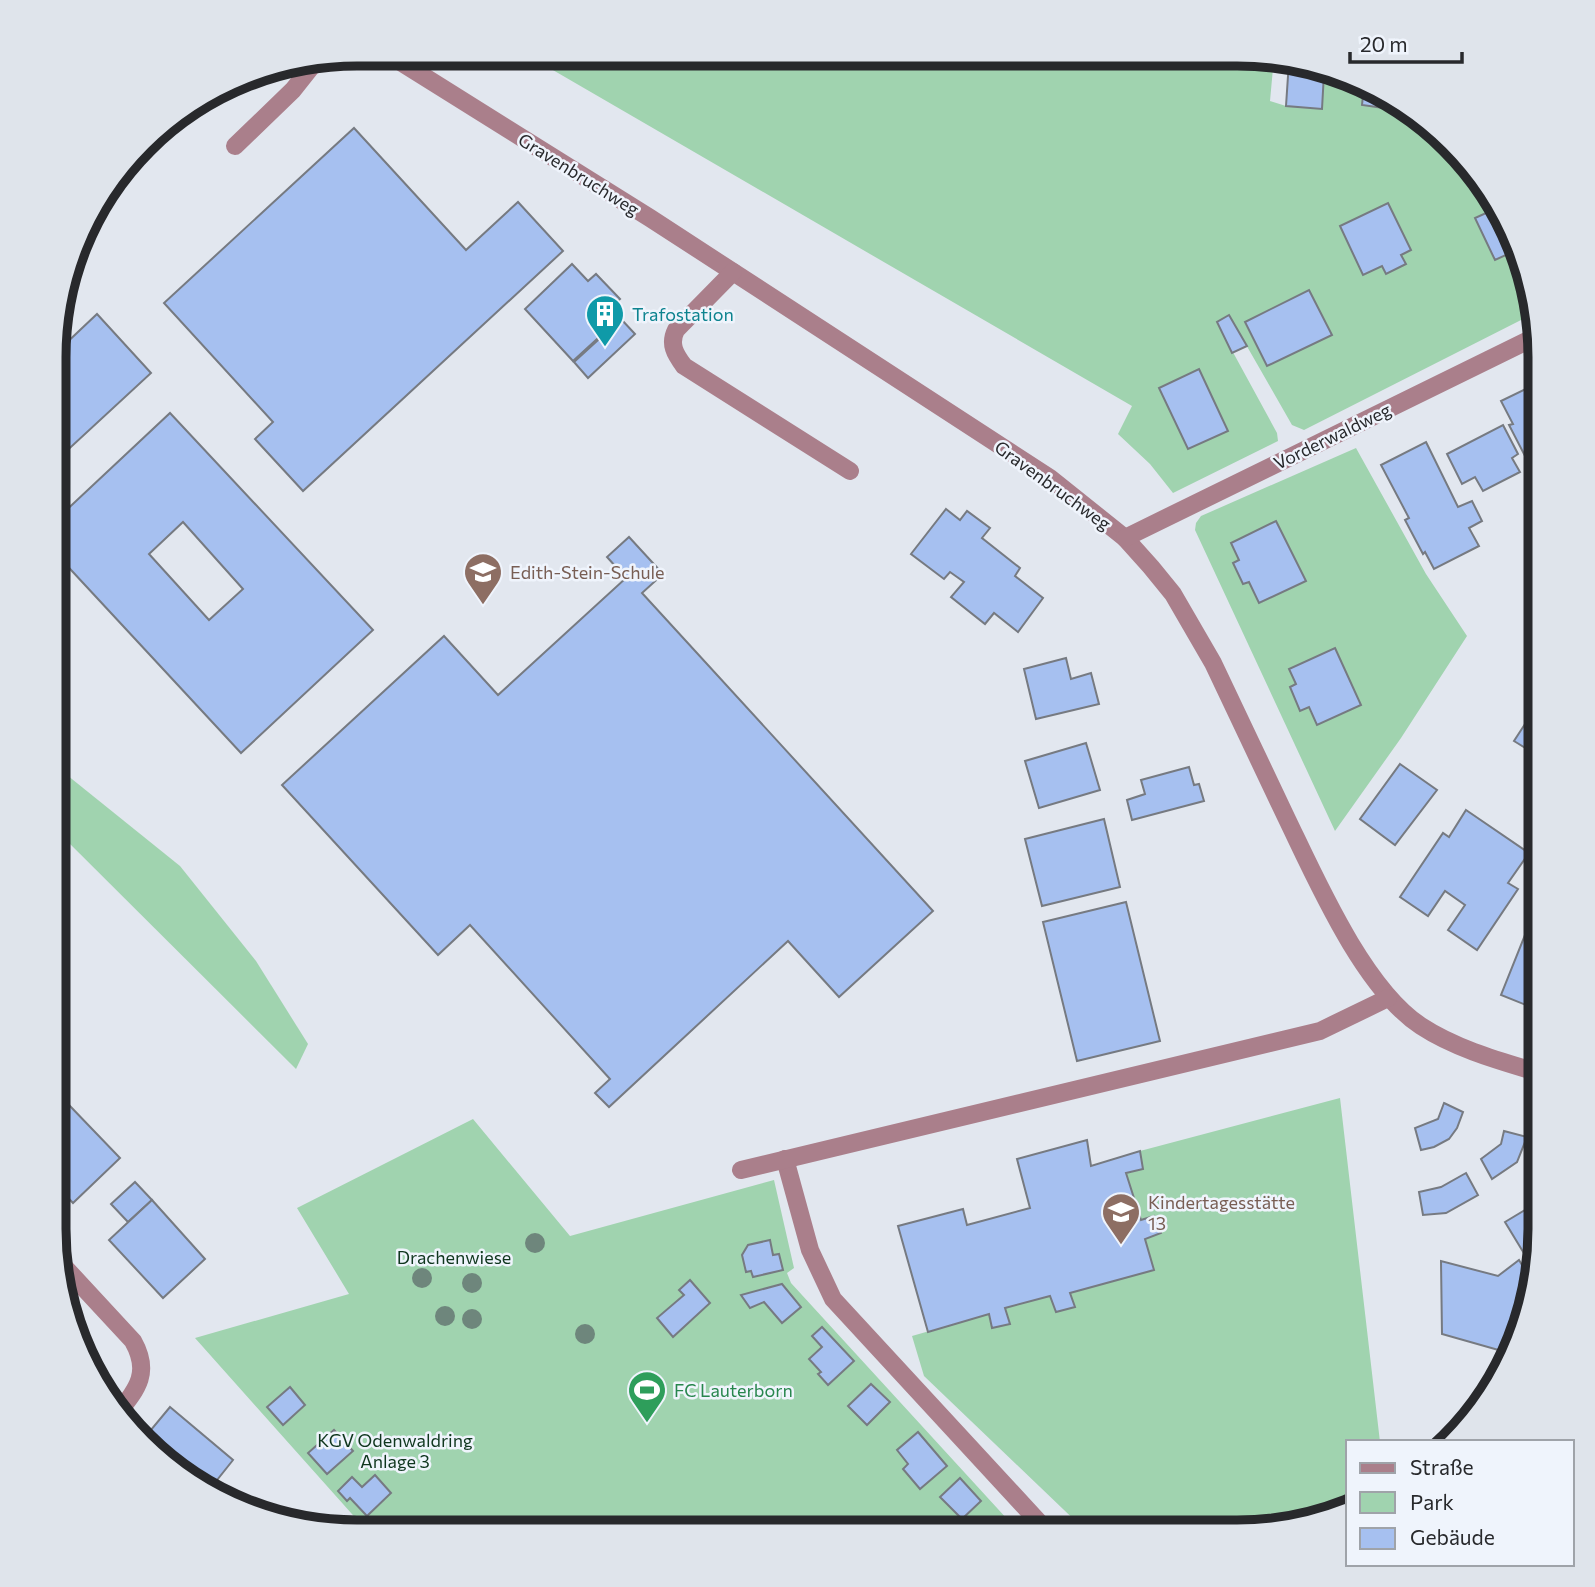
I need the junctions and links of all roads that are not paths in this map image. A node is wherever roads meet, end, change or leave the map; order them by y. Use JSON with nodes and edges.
{"nodes":[{"id":1,"x":407,"y":66,"type":"edge"},
{"id":2,"x":308,"y":71,"type":"edge"},
{"id":3,"x":235,"y":146,"type":"dead end"},
{"id":4,"x":733,"y":272,"type":"junction"},
{"id":5,"x":1528,"y":340,"type":"edge"},
{"id":6,"x":850,"y":471,"type":"dead end"},
{"id":7,"x":1125,"y":538,"type":"junction"},
{"id":8,"x":1388,"y":998,"type":"junction"},
{"id":9,"x":1528,"y":1069,"type":"edge"},
{"id":10,"x":785,"y":1159,"type":"junction"},
{"id":11,"x":741,"y":1170,"type":"dead end"},
{"id":12,"x":70,"y":1273,"type":"edge"},
{"id":13,"x":125,"y":1404,"type":"edge"},
{"id":14,"x":1037,"y":1520,"type":"edge"}],
"edges":[{"from":1,"to":4,"type":"street","name":"Gravenbruchweg"},
{"from":2,"to":3,"type":"street"},
{"from":4,"to":6,"type":"street"},
{"from":4,"to":7,"type":"street","name":"Gravenbruchweg"},
{"from":5,"to":7,"type":"street","name":"Vorderwaldweg"},
{"from":7,"to":8,"type":"street","name":"Gravenbruchweg"},
{"from":8,"to":9,"type":"street","name":"Gravenbruchweg"},
{"from":8,"to":10,"type":"street"},
{"from":10,"to":11,"type":"street"},
{"from":10,"to":14,"type":"street"},
{"from":12,"to":13,"type":"street"}]}
